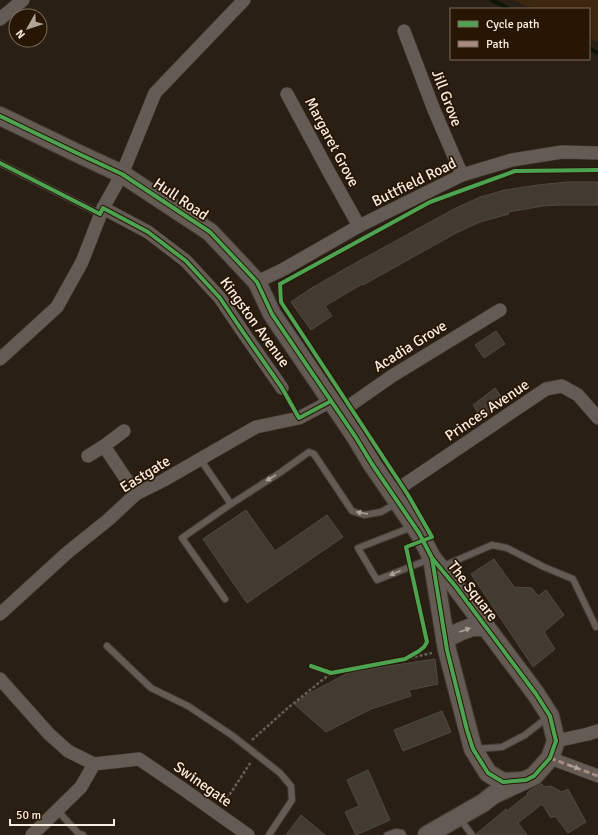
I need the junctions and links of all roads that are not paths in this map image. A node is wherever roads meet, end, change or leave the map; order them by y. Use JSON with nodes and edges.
{"nodes":[{"id":1,"x":22,"y":0,"type":"edge"},
{"id":2,"x":244,"y":0,"type":"edge"},
{"id":3,"x":0,"y":19,"type":"edge"},
{"id":4,"x":404,"y":31,"type":"dead end"},
{"id":5,"x":287,"y":94,"type":"dead end"},
{"id":6,"x":0,"y":116,"type":"edge"},
{"id":7,"x":598,"y":152,"type":"edge"},
{"id":8,"x":0,"y":163,"type":"edge"},
{"id":9,"x":122,"y":174,"type":"junction"},
{"id":10,"x":462,"y":176,"type":"junction"},
{"id":11,"x":102,"y":211,"type":"junction"},
{"id":12,"x":359,"y":226,"type":"junction"},
{"id":13,"x":257,"y":282,"type":"junction"},
{"id":14,"x":500,"y":310,"type":"dead end"},
{"id":15,"x":0,"y":359,"type":"edge"},
{"id":16,"x":282,"y":388,"type":"dead end"},
{"id":17,"x":335,"y":407,"type":"junction"},
{"id":18,"x":598,"y":418,"type":"edge"},
{"id":19,"x":124,"y":431,"type":"dead end"},
{"id":20,"x":104,"y":446,"type":"junction"},
{"id":21,"x":88,"y":456,"type":"dead end"},
{"id":22,"x":200,"y":459,"type":"junction"},
{"id":23,"x":136,"y":494,"type":"junction"},
{"id":24,"x":395,"y":498,"type":"junction"},
{"id":25,"x":231,"y":504,"type":"junction"},
{"id":26,"x":414,"y":526,"type":"junction"},
{"id":27,"x":436,"y":563,"type":"junction"},
{"id":28,"x":225,"y":599,"type":"dead end"},
{"id":29,"x":0,"y":614,"type":"edge"},
{"id":30,"x":486,"y":627,"type":"junction"},
{"id":31,"x":596,"y":627,"type":"dead end"},
{"id":32,"x":446,"y":645,"type":"junction"},
{"id":33,"x":107,"y":646,"type":"dead end"},
{"id":34,"x":0,"y":679,"type":"edge"},
{"id":35,"x":550,"y":716,"type":"junction"},
{"id":36,"x":598,"y":731,"type":"edge"},
{"id":37,"x":556,"y":741,"type":"junction"},
{"id":38,"x":473,"y":749,"type":"junction"},
{"id":39,"x":550,"y":758,"type":"junction"},
{"id":40,"x":94,"y":764,"type":"junction"},
{"id":41,"x":488,"y":774,"type":"junction"},
{"id":42,"x":598,"y":776,"type":"edge"},
{"id":43,"x":526,"y":780,"type":"junction"},
{"id":44,"x":493,"y":795,"type":"junction"},
{"id":45,"x":57,"y":810,"type":"junction"},
{"id":46,"x":458,"y":817,"type":"junction"},
{"id":47,"x":32,"y":835,"type":"edge"},
{"id":48,"x":83,"y":835,"type":"edge"},
{"id":49,"x":248,"y":835,"type":"edge"},
{"id":50,"x":269,"y":835,"type":"edge"},
{"id":51,"x":387,"y":835,"type":"edge"},
{"id":52,"x":403,"y":835,"type":"edge"},
{"id":53,"x":427,"y":835,"type":"edge"},
{"id":54,"x":472,"y":835,"type":"edge"}],
"edges":[{"from":1,"to":3,"type":"street"},
{"from":2,"to":9,"type":"street"},
{"from":4,"to":10,"type":"street","name":"Jill Grove"},
{"from":5,"to":12,"type":"street","name":"Margaret Grove"},
{"from":6,"to":9,"type":"street","name":"Hull Road"},
{"from":7,"to":10,"type":"street","name":"Buttfield Road"},
{"from":8,"to":11,"type":"lane"},
{"from":9,"to":11,"type":"street"},
{"from":9,"to":13,"type":"street","name":"Hull Road"},
{"from":10,"to":12,"type":"street","name":"Buttfield Road"},
{"from":11,"to":15,"type":"street"},
{"from":11,"to":16,"type":"street","name":"Kingston Avenue"},
{"from":12,"to":13,"type":"street","name":"Buttfield Road"},
{"from":13,"to":17,"type":"street","name":"Hull Road"},
{"from":14,"to":17,"type":"street","name":"Acadia Grove"},
{"from":17,"to":22,"type":"street","name":"Eastgate"},
{"from":17,"to":24,"type":"street","name":"Hull Road"},
{"from":18,"to":24,"type":"street","name":"Princes Avenue"},
{"from":19,"to":20,"type":"street"},
{"from":20,"to":21,"type":"street"},
{"from":20,"to":23,"type":"street"},
{"from":22,"to":23,"type":"street","name":"Eastgate"},
{"from":22,"to":25,"type":"lane"},
{"from":23,"to":29,"type":"street","name":"Eastgate"},
{"from":24,"to":25,"type":"lane","one_way":true},
{"from":24,"to":26,"type":"street","name":"Hull Road"},
{"from":25,"to":28,"type":"lane"},
{"from":26,"to":27,"type":"street","name":"Hull Road"},
{"from":27,"to":26,"type":"lane","one_way":true},
{"from":27,"to":30,"type":"street","name":"The Square"},
{"from":27,"to":31,"type":"lane"},
{"from":27,"to":32,"type":"street","name":"The Square"},
{"from":32,"to":30,"type":"street","name":"The Square","one_way":true},
{"from":30,"to":35,"type":"street","name":"The Square"},
{"from":32,"to":38,"type":"street","name":"The Square"},
{"from":33,"to":50,"type":"lane"},
{"from":34,"to":40,"type":"street"},
{"from":35,"to":37,"type":"street","name":"The Square"},
{"from":35,"to":38,"type":"lane"},
{"from":36,"to":37,"type":"street"},
{"from":37,"to":39,"type":"street"},
{"from":38,"to":41,"type":"street","name":"The Square"},
{"from":39,"to":42,"type":"street","one_way":true},
{"from":39,"to":43,"type":"street"},
{"from":40,"to":45,"type":"street"},
{"from":40,"to":49,"type":"street","name":"Swinegate"},
{"from":41,"to":43,"type":"street"},
{"from":41,"to":44,"type":"street","name":"The Square"},
{"from":43,"to":44,"type":"street"},
{"from":44,"to":46,"type":"street"},
{"from":45,"to":47,"type":"street"},
{"from":45,"to":48,"type":"lane"},
{"from":46,"to":53,"type":"street"},
{"from":46,"to":54,"type":"lane"},
{"from":51,"to":52,"type":"lane"}]}
